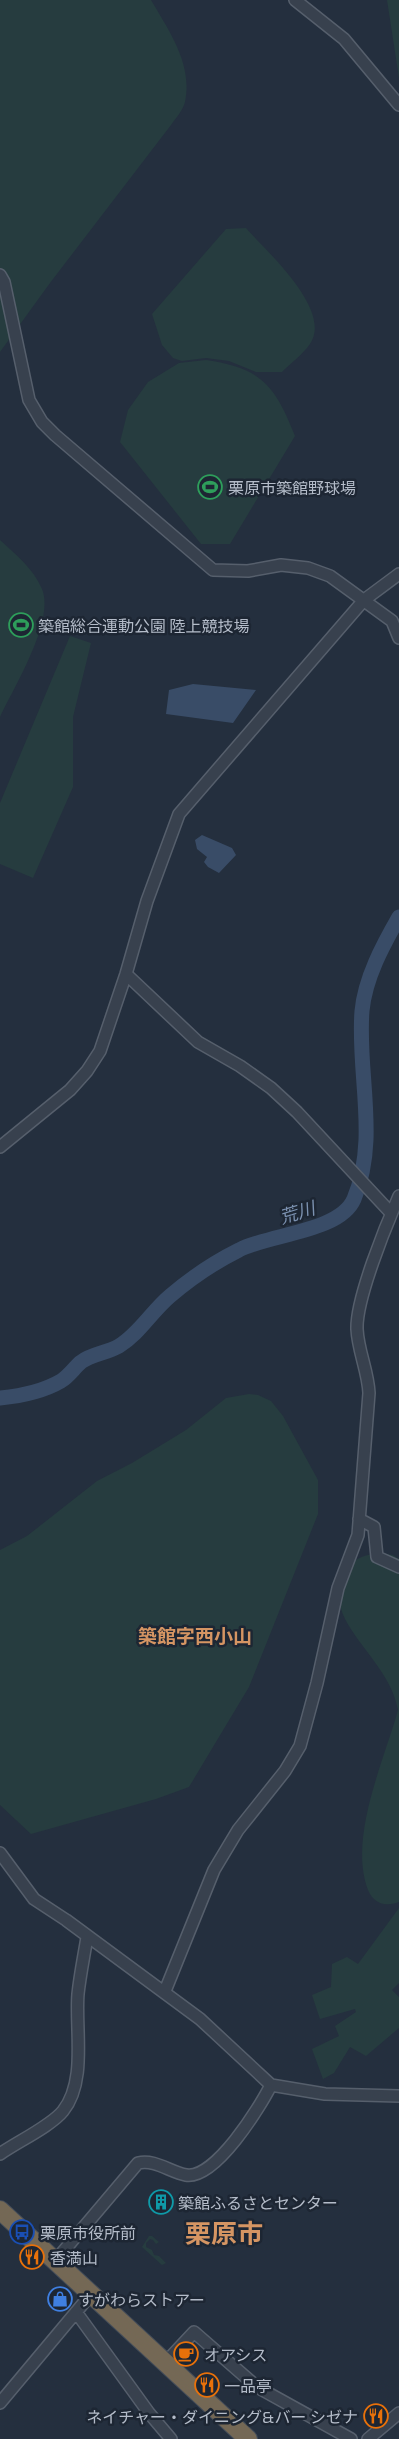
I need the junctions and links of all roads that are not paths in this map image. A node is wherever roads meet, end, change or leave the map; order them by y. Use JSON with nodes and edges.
{"nodes":[{"id":1,"x":295,"y":0,"type":"edge"},
{"id":2,"x":399,"y":104,"type":"edge"},
{"id":3,"x":0,"y":275,"type":"edge"},
{"id":4,"x":399,"y":574,"type":"edge"},
{"id":5,"x":364,"y":600,"type":"junction"},
{"id":6,"x":399,"y":638,"type":"edge"},
{"id":7,"x":126,"y":974,"type":"junction"},
{"id":8,"x":0,"y":1148,"type":"edge"},
{"id":9,"x":399,"y":1196,"type":"edge"},
{"id":10,"x":391,"y":1214,"type":"junction"},
{"id":11,"x":360,"y":1520,"type":"junction"},
{"id":12,"x":399,"y":1566,"type":"edge"},
{"id":13,"x":0,"y":1853,"type":"edge"},
{"id":14,"x":87,"y":1937,"type":"junction"},
{"id":15,"x":165,"y":1991,"type":"junction"},
{"id":16,"x":271,"y":2085,"type":"junction"},
{"id":17,"x":399,"y":2096,"type":"edge"},
{"id":18,"x":0,"y":2154,"type":"edge"},
{"id":19,"x":0,"y":2210,"type":"edge"},
{"id":20,"x":56,"y":2260,"type":"junction"},
{"id":21,"x":92,"y":2293,"type":"junction"},
{"id":22,"x":76,"y":2312,"type":"junction"},
{"id":23,"x":165,"y":2363,"type":"junction"},
{"id":24,"x":0,"y":2403,"type":"edge"},
{"id":25,"x":399,"y":2413,"type":"edge"},
{"id":26,"x":171,"y":2439,"type":"edge"},
{"id":27,"x":248,"y":2439,"type":"edge"},
{"id":28,"x":351,"y":2439,"type":"edge"},
{"id":29,"x":368,"y":2439,"type":"edge"}],
"edges":[{"from":1,"to":2,"type":"street"},
{"from":3,"to":5,"type":"street"},
{"from":4,"to":5,"type":"street"},
{"from":5,"to":6,"type":"street"},
{"from":5,"to":7,"type":"street"},
{"from":7,"to":8,"type":"street"},
{"from":7,"to":10,"type":"street"},
{"from":9,"to":10,"type":"street"},
{"from":10,"to":11,"type":"street"},
{"from":11,"to":12,"type":"street"},
{"from":11,"to":15,"type":"street"},
{"from":13,"to":14,"type":"street"},
{"from":14,"to":15,"type":"street"},
{"from":14,"to":18,"type":"street"},
{"from":15,"to":16,"type":"street"},
{"from":16,"to":17,"type":"street"},
{"from":16,"to":20,"type":"street"},
{"from":19,"to":20,"type":"highway"},
{"from":20,"to":21,"type":"highway"},
{"from":21,"to":22,"type":"street"},
{"from":21,"to":23,"type":"highway"},
{"from":22,"to":24,"type":"street"},
{"from":22,"to":26,"type":"street"},
{"from":23,"to":27,"type":"highway"},
{"from":23,"to":28,"type":"street"},
{"from":25,"to":29,"type":"street"}]}
